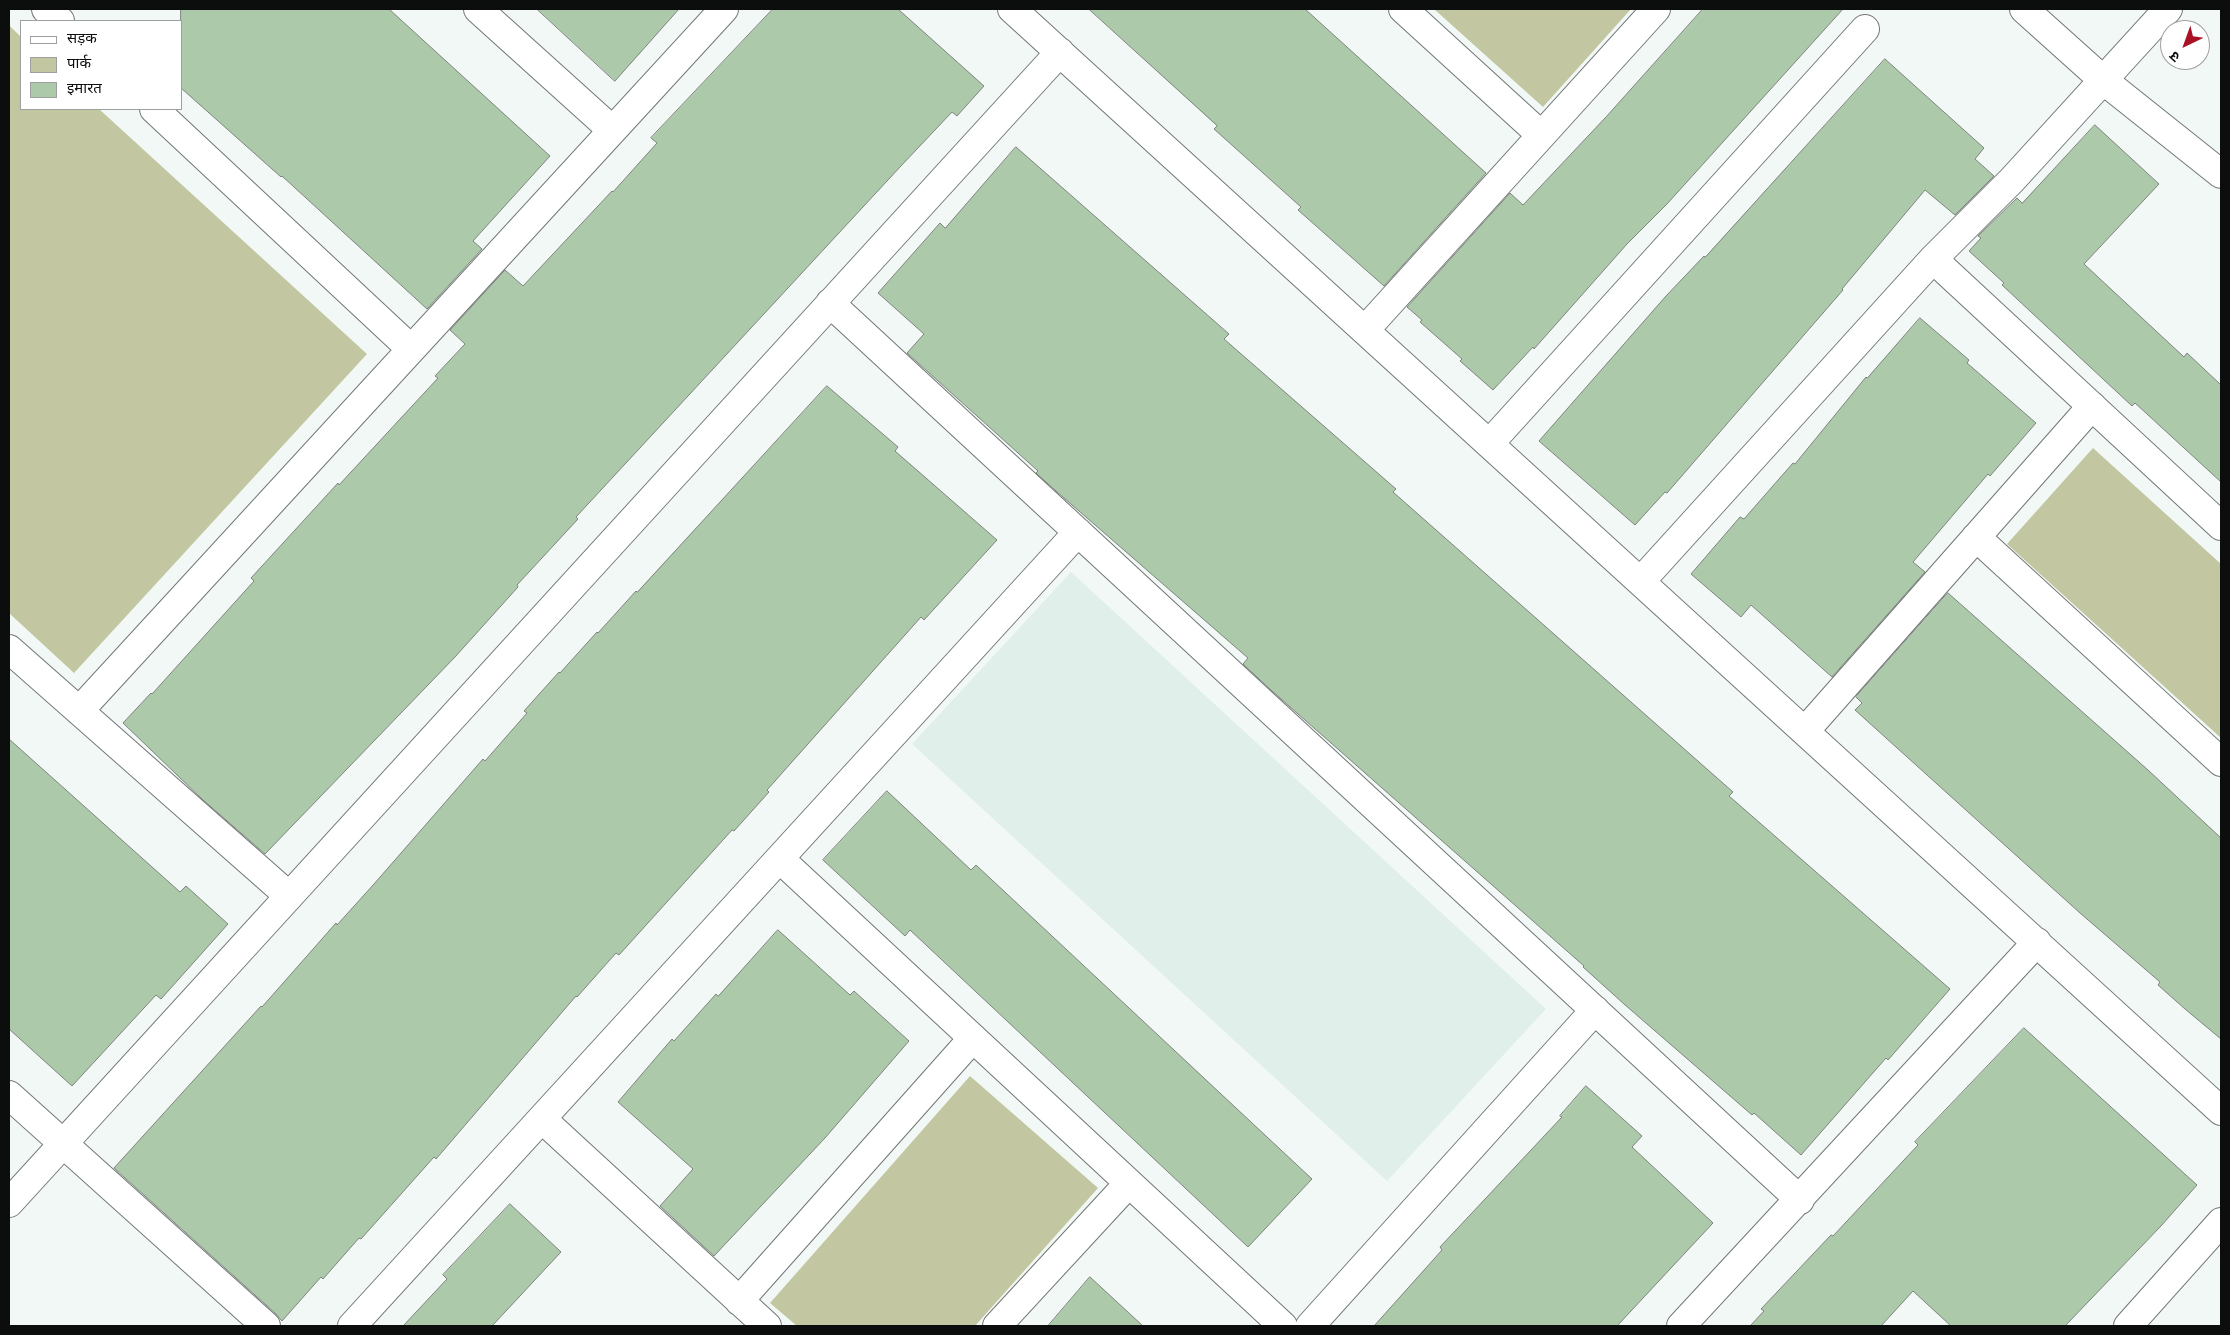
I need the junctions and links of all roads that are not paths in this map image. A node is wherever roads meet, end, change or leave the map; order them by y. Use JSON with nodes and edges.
{"nodes":[{"id":1,"x":46,"y":9,"type":"edge"},
{"id":2,"x":478,"y":9,"type":"edge"},
{"id":3,"x":724,"y":9,"type":"edge"},
{"id":4,"x":1012,"y":9,"type":"edge"},
{"id":5,"x":1403,"y":9,"type":"edge"},
{"id":6,"x":1656,"y":9,"type":"edge"},
{"id":7,"x":2024,"y":9,"type":"edge"},
{"id":8,"x":2168,"y":9,"type":"edge"},
{"id":9,"x":59,"y":20,"type":"edge"},
{"id":10,"x":1865,"y":29,"type":"dead end"},
{"id":11,"x":1060,"y":52,"type":"junction"},
{"id":12,"x":2103,"y":80,"type":"junction"},
{"id":13,"x":155,"y":110,"type":"edge"},
{"id":14,"x":612,"y":130,"type":"junction"},
{"id":15,"x":1541,"y":135,"type":"junction"},
{"id":16,"x":2221,"y":174,"type":"edge"},
{"id":17,"x":1933,"y":259,"type":"junction"},
{"id":18,"x":830,"y":303,"type":"junction"},
{"id":19,"x":1364,"y":330,"type":"junction"},
{"id":20,"x":411,"y":349,"type":"junction"},
{"id":21,"x":2092,"y":406,"type":"junction"},
{"id":22,"x":1489,"y":444,"type":"junction"},
{"id":23,"x":2221,"y":526,"type":"edge"},
{"id":24,"x":1078,"y":532,"type":"junction"},
{"id":25,"x":1976,"y":537,"type":"junction"},
{"id":26,"x":1641,"y":581,"type":"junction"},
{"id":27,"x":9,"y":649,"type":"edge"},
{"id":28,"x":79,"y":711,"type":"junction"},
{"id":29,"x":1805,"y":731,"type":"junction"},
{"id":30,"x":2221,"y":762,"type":"edge"},
{"id":31,"x":780,"y":859,"type":"junction"},
{"id":32,"x":289,"y":896,"type":"junction"},
{"id":33,"x":2037,"y":942,"type":"junction"},
{"id":34,"x":1595,"y":1010,"type":"junction"},
{"id":35,"x":973,"y":1038,"type":"junction"},
{"id":36,"x":9,"y":1095,"type":"edge"},
{"id":37,"x":2221,"y":1111,"type":"edge"},
{"id":38,"x":542,"y":1118,"type":"junction"},
{"id":39,"x":63,"y":1144,"type":"junction"},
{"id":40,"x":1128,"y":1183,"type":"junction"},
{"id":41,"x":1800,"y":1200,"type":"junction"},
{"id":42,"x":9,"y":1203,"type":"edge"},
{"id":43,"x":2221,"y":1222,"type":"edge"},
{"id":44,"x":738,"y":1301,"type":"junction"},
{"id":45,"x":266,"y":1326,"type":"edge"},
{"id":46,"x":352,"y":1326,"type":"edge"},
{"id":47,"x":767,"y":1326,"type":"edge"},
{"id":48,"x":997,"y":1326,"type":"edge"},
{"id":49,"x":1283,"y":1326,"type":"edge"},
{"id":50,"x":1310,"y":1326,"type":"edge"},
{"id":51,"x":1682,"y":1326,"type":"edge"},
{"id":52,"x":2128,"y":1326,"type":"edge"}],
"edges":[{"from":1,"to":9,"type":"street"},
{"from":2,"to":14,"type":"street"},
{"from":3,"to":14,"type":"street"},
{"from":4,"to":11,"type":"street"},
{"from":5,"to":15,"type":"street"},
{"from":6,"to":15,"type":"street"},
{"from":7,"to":12,"type":"street"},
{"from":8,"to":12,"type":"street"},
{"from":10,"to":22,"type":"street"},
{"from":11,"to":18,"type":"street"},
{"from":11,"to":19,"type":"street"},
{"from":12,"to":16,"type":"street"},
{"from":12,"to":17,"type":"street"},
{"from":13,"to":20,"type":"street"},
{"from":14,"to":20,"type":"street"},
{"from":15,"to":19,"type":"street"},
{"from":17,"to":21,"type":"street"},
{"from":17,"to":26,"type":"street"},
{"from":18,"to":24,"type":"street"},
{"from":18,"to":32,"type":"street"},
{"from":19,"to":22,"type":"street"},
{"from":20,"to":28,"type":"street"},
{"from":21,"to":23,"type":"street"},
{"from":21,"to":25,"type":"street"},
{"from":22,"to":26,"type":"street"},
{"from":24,"to":31,"type":"street"},
{"from":24,"to":34,"type":"street"},
{"from":25,"to":29,"type":"street"},
{"from":25,"to":30,"type":"street"},
{"from":26,"to":29,"type":"street"},
{"from":27,"to":28,"type":"street"},
{"from":28,"to":32,"type":"street"},
{"from":29,"to":33,"type":"street"},
{"from":31,"to":35,"type":"street"},
{"from":31,"to":38,"type":"street"},
{"from":32,"to":39,"type":"street"},
{"from":33,"to":37,"type":"street"},
{"from":33,"to":41,"type":"street"},
{"from":34,"to":41,"type":"street"},
{"from":34,"to":50,"type":"street"},
{"from":35,"to":40,"type":"street"},
{"from":35,"to":44,"type":"street"},
{"from":36,"to":39,"type":"street"},
{"from":38,"to":44,"type":"street"},
{"from":38,"to":46,"type":"street"},
{"from":39,"to":42,"type":"street"},
{"from":39,"to":45,"type":"street"},
{"from":40,"to":48,"type":"street"},
{"from":40,"to":49,"type":"street"},
{"from":41,"to":51,"type":"street"},
{"from":43,"to":52,"type":"street"},
{"from":44,"to":47,"type":"street"}]}
